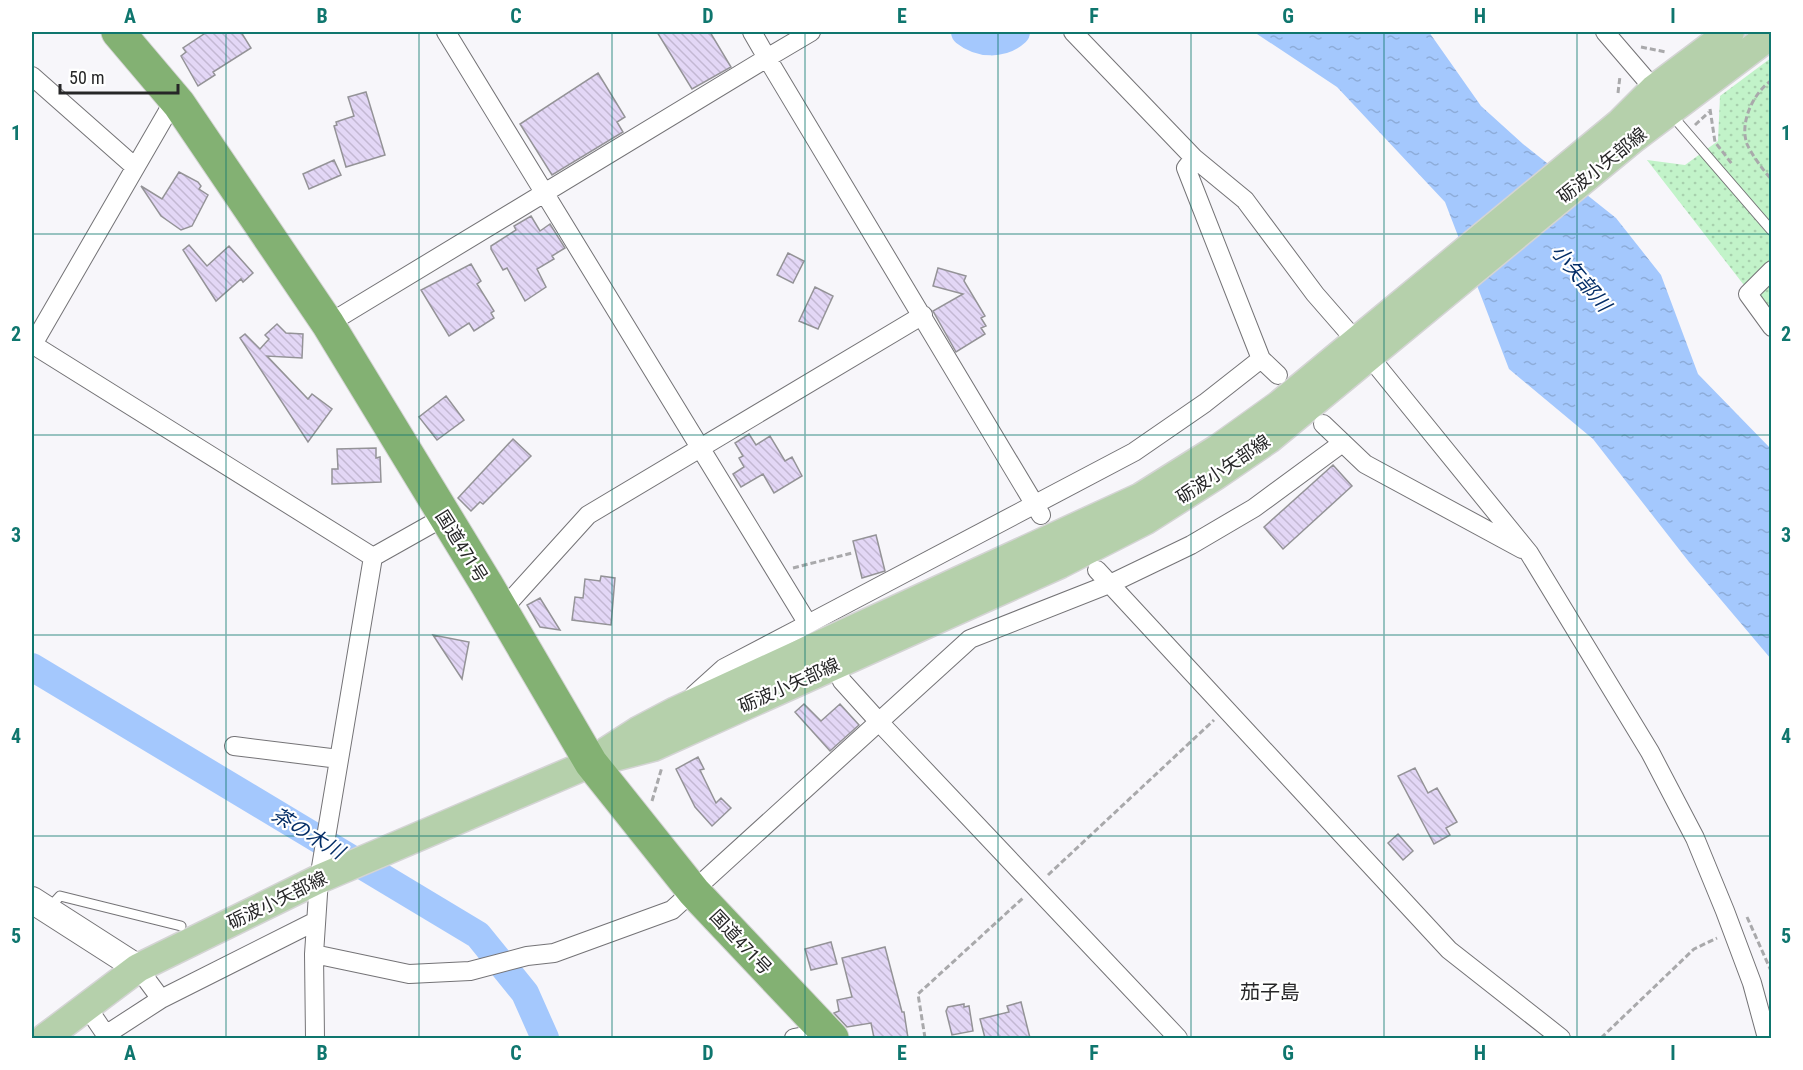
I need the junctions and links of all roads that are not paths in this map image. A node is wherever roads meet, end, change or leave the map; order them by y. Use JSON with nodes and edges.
{"nodes":[{"id":1,"x":118,"y":32,"type":"edge"},
{"id":2,"x":446,"y":32,"type":"edge"},
{"id":3,"x":752,"y":32,"type":"edge"},
{"id":4,"x":811,"y":32,"type":"edge"},
{"id":5,"x":1073,"y":32,"type":"edge"},
{"id":6,"x":1605,"y":32,"type":"edge"},
{"id":7,"x":1730,"y":32,"type":"edge"},
{"id":8,"x":1772,"y":34,"type":"edge"},
{"id":9,"x":767,"y":58,"type":"junction"},
{"id":10,"x":32,"y":76,"type":"edge"},
{"id":11,"x":1661,"y":100,"type":"junction"},
{"id":12,"x":179,"y":104,"type":"junction"},
{"id":13,"x":1194,"y":158,"type":"junction"},
{"id":14,"x":135,"y":167,"type":"junction"},
{"id":15,"x":546,"y":193,"type":"junction"},
{"id":16,"x":1772,"y":231,"type":"edge"},
{"id":17,"x":1772,"y":270,"type":"edge"},
{"id":18,"x":922,"y":315,"type":"junction"},
{"id":19,"x":328,"y":324,"type":"junction"},
{"id":20,"x":1772,"y":327,"type":"edge"},
{"id":21,"x":1368,"y":344,"type":"junction"},
{"id":22,"x":32,"y":345,"type":"edge"},
{"id":23,"x":1261,"y":359,"type":"junction"},
{"id":24,"x":1278,"y":375,"type":"dead end"},
{"id":25,"x":1323,"y":424,"type":"dead end"},
{"id":26,"x":1341,"y":444,"type":"junction"},
{"id":27,"x":701,"y":447,"type":"junction"},
{"id":28,"x":1037,"y":510,"type":"junction"},
{"id":29,"x":444,"y":517,"type":"junction"},
{"id":30,"x":1529,"y":553,"type":"junction"},
{"id":31,"x":373,"y":557,"type":"junction"},
{"id":32,"x":1097,"y":570,"type":"dead end"},
{"id":33,"x":1112,"y":583,"type":"junction"},
{"id":34,"x":502,"y":610,"type":"junction"},
{"id":35,"x":808,"y":624,"type":"junction"},
{"id":36,"x":834,"y":664,"type":"junction"},
{"id":37,"x":676,"y":711,"type":"junction"},
{"id":38,"x":880,"y":723,"type":"junction"},
{"id":39,"x":234,"y":746,"type":"dead end"},
{"id":40,"x":339,"y":759,"type":"junction"},
{"id":41,"x":591,"y":763,"type":"junction"},
{"id":42,"x":319,"y":879,"type":"junction"},
{"id":43,"x":694,"y":892,"type":"junction"},
{"id":44,"x":39,"y":905,"type":"edge"},
{"id":45,"x":316,"y":921,"type":"junction"},
{"id":46,"x":182,"y":926,"type":"dead end"},
{"id":47,"x":314,"y":954,"type":"junction"},
{"id":48,"x":138,"y":968,"type":"junction"},
{"id":49,"x":161,"y":999,"type":"junction"},
{"id":50,"x":87,"y":1007,"type":"junction"},
{"id":51,"x":829,"y":1035,"type":"edge"},
{"id":52,"x":107,"y":1036,"type":"edge"},
{"id":53,"x":45,"y":1038,"type":"edge"},
{"id":54,"x":315,"y":1038,"type":"edge"},
{"id":55,"x":794,"y":1038,"type":"edge"},
{"id":56,"x":1178,"y":1038,"type":"edge"},
{"id":57,"x":1561,"y":1038,"type":"edge"},
{"id":58,"x":1767,"y":1038,"type":"edge"}],
"edges":[{"from":1,"to":12,"type":"highway","name":"国道471号"},
{"from":2,"to":15,"type":"street"},
{"from":3,"to":9,"type":"street"},
{"from":4,"to":9,"type":"street"},
{"from":5,"to":13,"type":"street"},
{"from":6,"to":11,"type":"street"},
{"from":7,"to":11,"type":"main road","name":"砺波小矢部線"},
{"from":8,"to":11,"type":"main road","name":"砺波小矢部線"},
{"from":9,"to":15,"type":"street"},
{"from":9,"to":18,"type":"street"},
{"from":10,"to":14,"type":"street"},
{"from":11,"to":16,"type":"lane"},
{"from":11,"to":21,"type":"main road","name":"砺波小矢部線"},
{"from":12,"to":14,"type":"street"},
{"from":12,"to":19,"type":"highway","name":"国道471号"},
{"from":13,"to":21,"type":"street"},
{"from":13,"to":23,"type":"street"},
{"from":14,"to":22,"type":"street"},
{"from":15,"to":19,"type":"street"},
{"from":15,"to":27,"type":"street"},
{"from":17,"to":20,"type":"street"},
{"from":18,"to":27,"type":"street"},
{"from":18,"to":28,"type":"street"},
{"from":19,"to":29,"type":"highway","name":"国道471号"},
{"from":21,"to":30,"type":"street"},
{"from":21,"to":36,"type":"main road","name":"砺波小矢部線"},
{"from":21,"to":37,"type":"main road","name":"砺波小矢部線"},
{"from":22,"to":31,"type":"street"},
{"from":23,"to":24,"type":"street"},
{"from":23,"to":28,"type":"street"},
{"from":25,"to":26,"type":"street"},
{"from":26,"to":30,"type":"street"},
{"from":26,"to":33,"type":"street"},
{"from":27,"to":34,"type":"street"},
{"from":27,"to":35,"type":"street"},
{"from":28,"to":35,"type":"street"},
{"from":29,"to":31,"type":"street"},
{"from":29,"to":34,"type":"highway","name":"国道471号"},
{"from":30,"to":58,"type":"street"},
{"from":31,"to":40,"type":"street"},
{"from":32,"to":33,"type":"street"},
{"from":33,"to":38,"type":"street"},
{"from":33,"to":57,"type":"street"},
{"from":34,"to":41,"type":"highway","name":"国道471号"},
{"from":35,"to":37,"type":"street"},
{"from":36,"to":38,"type":"street"},
{"from":36,"to":41,"type":"main road","name":"砺波小矢部線"},
{"from":37,"to":41,"type":"main road","name":"砺波小矢部線"},
{"from":38,"to":43,"type":"street"},
{"from":38,"to":56,"type":"street"},
{"from":39,"to":40,"type":"street"},
{"from":40,"to":42,"type":"street"},
{"from":41,"to":42,"type":"main road","name":"砺波小矢部線"},
{"from":41,"to":43,"type":"highway","name":"国道471号"},
{"from":42,"to":45,"type":"street"},
{"from":42,"to":48,"type":"main road","name":"砺波小矢部線"},
{"from":43,"to":47,"type":"street"},
{"from":43,"to":51,"type":"highway","name":"国道471号"},
{"from":44,"to":46,"type":"lane"},
{"from":44,"to":48,"type":"street"},
{"from":45,"to":47,"type":"street"},
{"from":45,"to":49,"type":"street"},
{"from":47,"to":54,"type":"street"},
{"from":48,"to":49,"type":"street"},
{"from":48,"to":50,"type":"main road","name":"砺波小矢部線"},
{"from":49,"to":52,"type":"street"},
{"from":50,"to":52,"type":"street"},
{"from":50,"to":53,"type":"main road","name":"砺波小矢部線"},
{"from":51,"to":55,"type":"street"}]}
